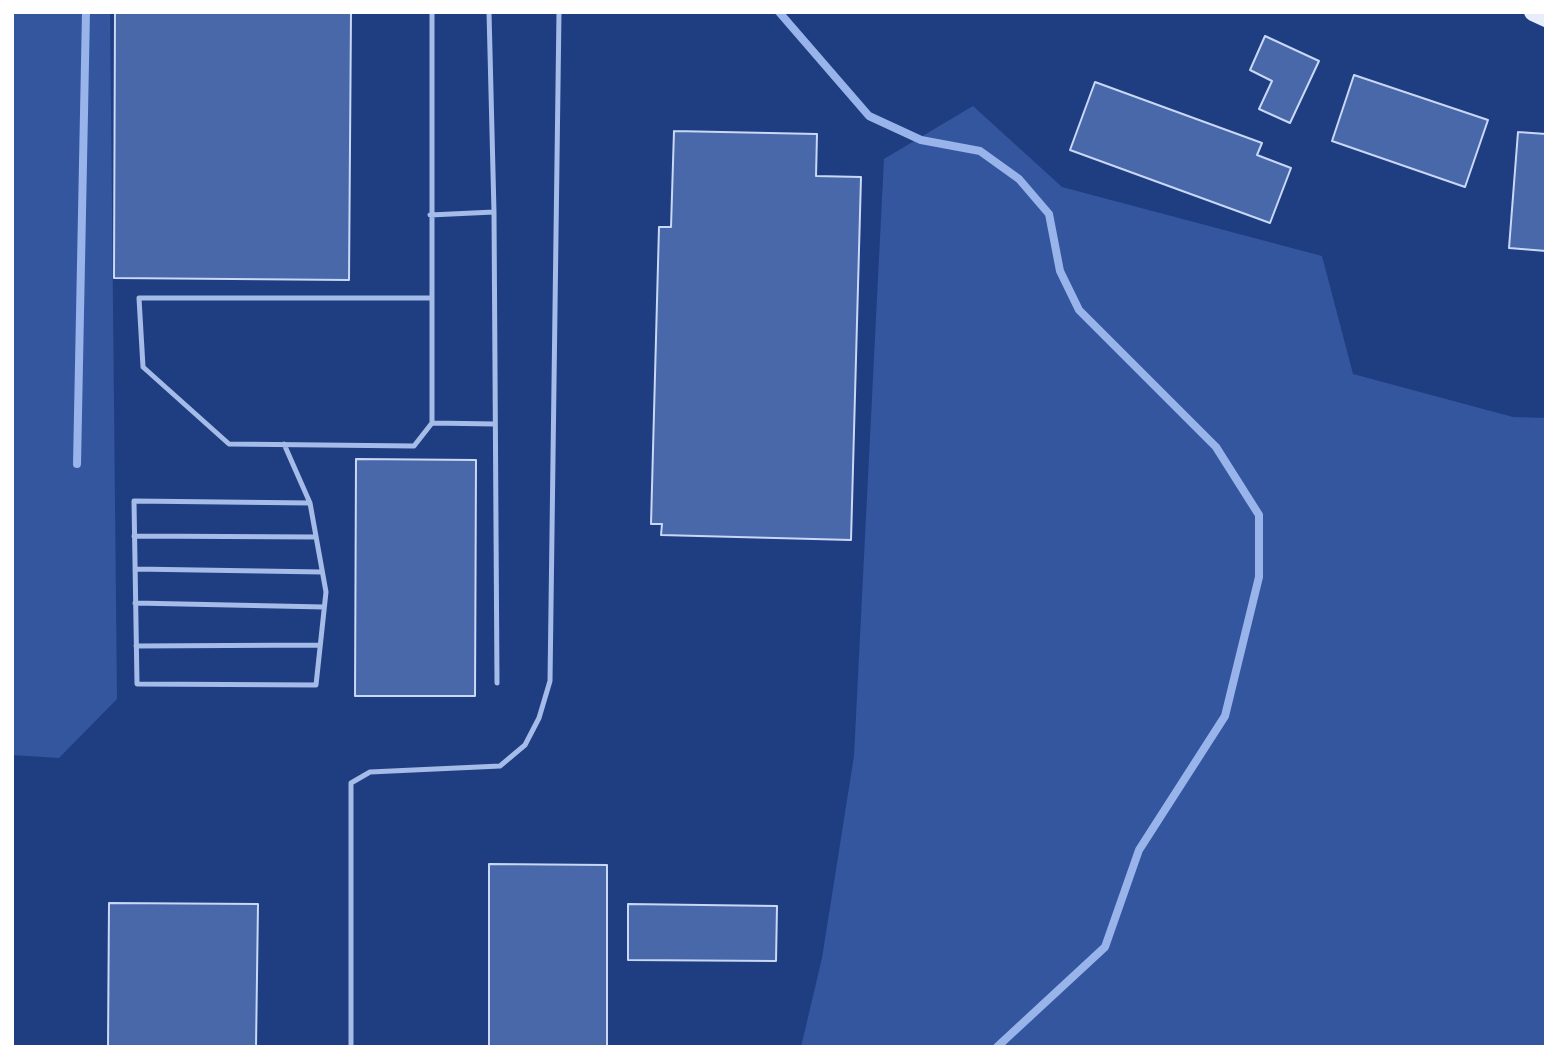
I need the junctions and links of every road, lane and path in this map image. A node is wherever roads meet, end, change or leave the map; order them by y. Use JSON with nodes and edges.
{"nodes":[{"id":1,"x":432,"y":12,"type":"edge"},
{"id":2,"x":489,"y":12,"type":"edge"},
{"id":3,"x":559,"y":12,"type":"edge"},
{"id":4,"x":1533,"y":12,"type":"edge"},
{"id":5,"x":1546,"y":18,"type":"edge"},
{"id":6,"x":494,"y":212,"type":"junction"},
{"id":7,"x":430,"y":215,"type":"junction"},
{"id":8,"x":431,"y":298,"type":"junction"},
{"id":9,"x":432,"y":423,"type":"junction"},
{"id":10,"x":495,"y":424,"type":"junction"},
{"id":11,"x":284,"y":444,"type":"junction"},
{"id":12,"x":310,"y":503,"type":"junction"},
{"id":13,"x":134,"y":536,"type":"junction"},
{"id":14,"x":316,"y":537,"type":"junction"},
{"id":15,"x":135,"y":569,"type":"junction"},
{"id":16,"x":322,"y":572,"type":"junction"},
{"id":17,"x":135,"y":603,"type":"junction"},
{"id":18,"x":324,"y":607,"type":"junction"},
{"id":19,"x":136,"y":646,"type":"junction"},
{"id":20,"x":320,"y":646,"type":"junction"},
{"id":21,"x":498,"y":682,"type":"dead end"},
{"id":22,"x":351,"y":1047,"type":"edge"}],
"edges":[{"from":1,"to":7,"type":"lane"},
{"from":2,"to":6,"type":"lane"},
{"from":3,"to":22,"type":"lane"},
{"from":4,"to":5,"type":"main road"},
{"from":6,"to":7,"type":"lane"},
{"from":6,"to":10,"type":"lane"},
{"from":7,"to":8,"type":"lane"},
{"from":8,"to":9,"type":"lane"},
{"from":8,"to":11,"type":"lane"},
{"from":9,"to":10,"type":"lane"},
{"from":9,"to":11,"type":"lane"},
{"from":10,"to":21,"type":"lane"},
{"from":11,"to":12,"type":"lane"},
{"from":12,"to":13,"type":"lane"},
{"from":12,"to":14,"type":"lane"},
{"from":13,"to":14,"type":"lane"},
{"from":13,"to":15,"type":"lane"},
{"from":14,"to":16,"type":"lane"},
{"from":15,"to":16,"type":"lane"},
{"from":15,"to":17,"type":"lane"},
{"from":16,"to":18,"type":"lane"},
{"from":17,"to":18,"type":"lane"},
{"from":17,"to":19,"type":"lane"},
{"from":18,"to":20,"type":"lane"},
{"from":19,"to":20,"type":"lane"},
{"from":19,"to":20,"type":"lane"}]}
